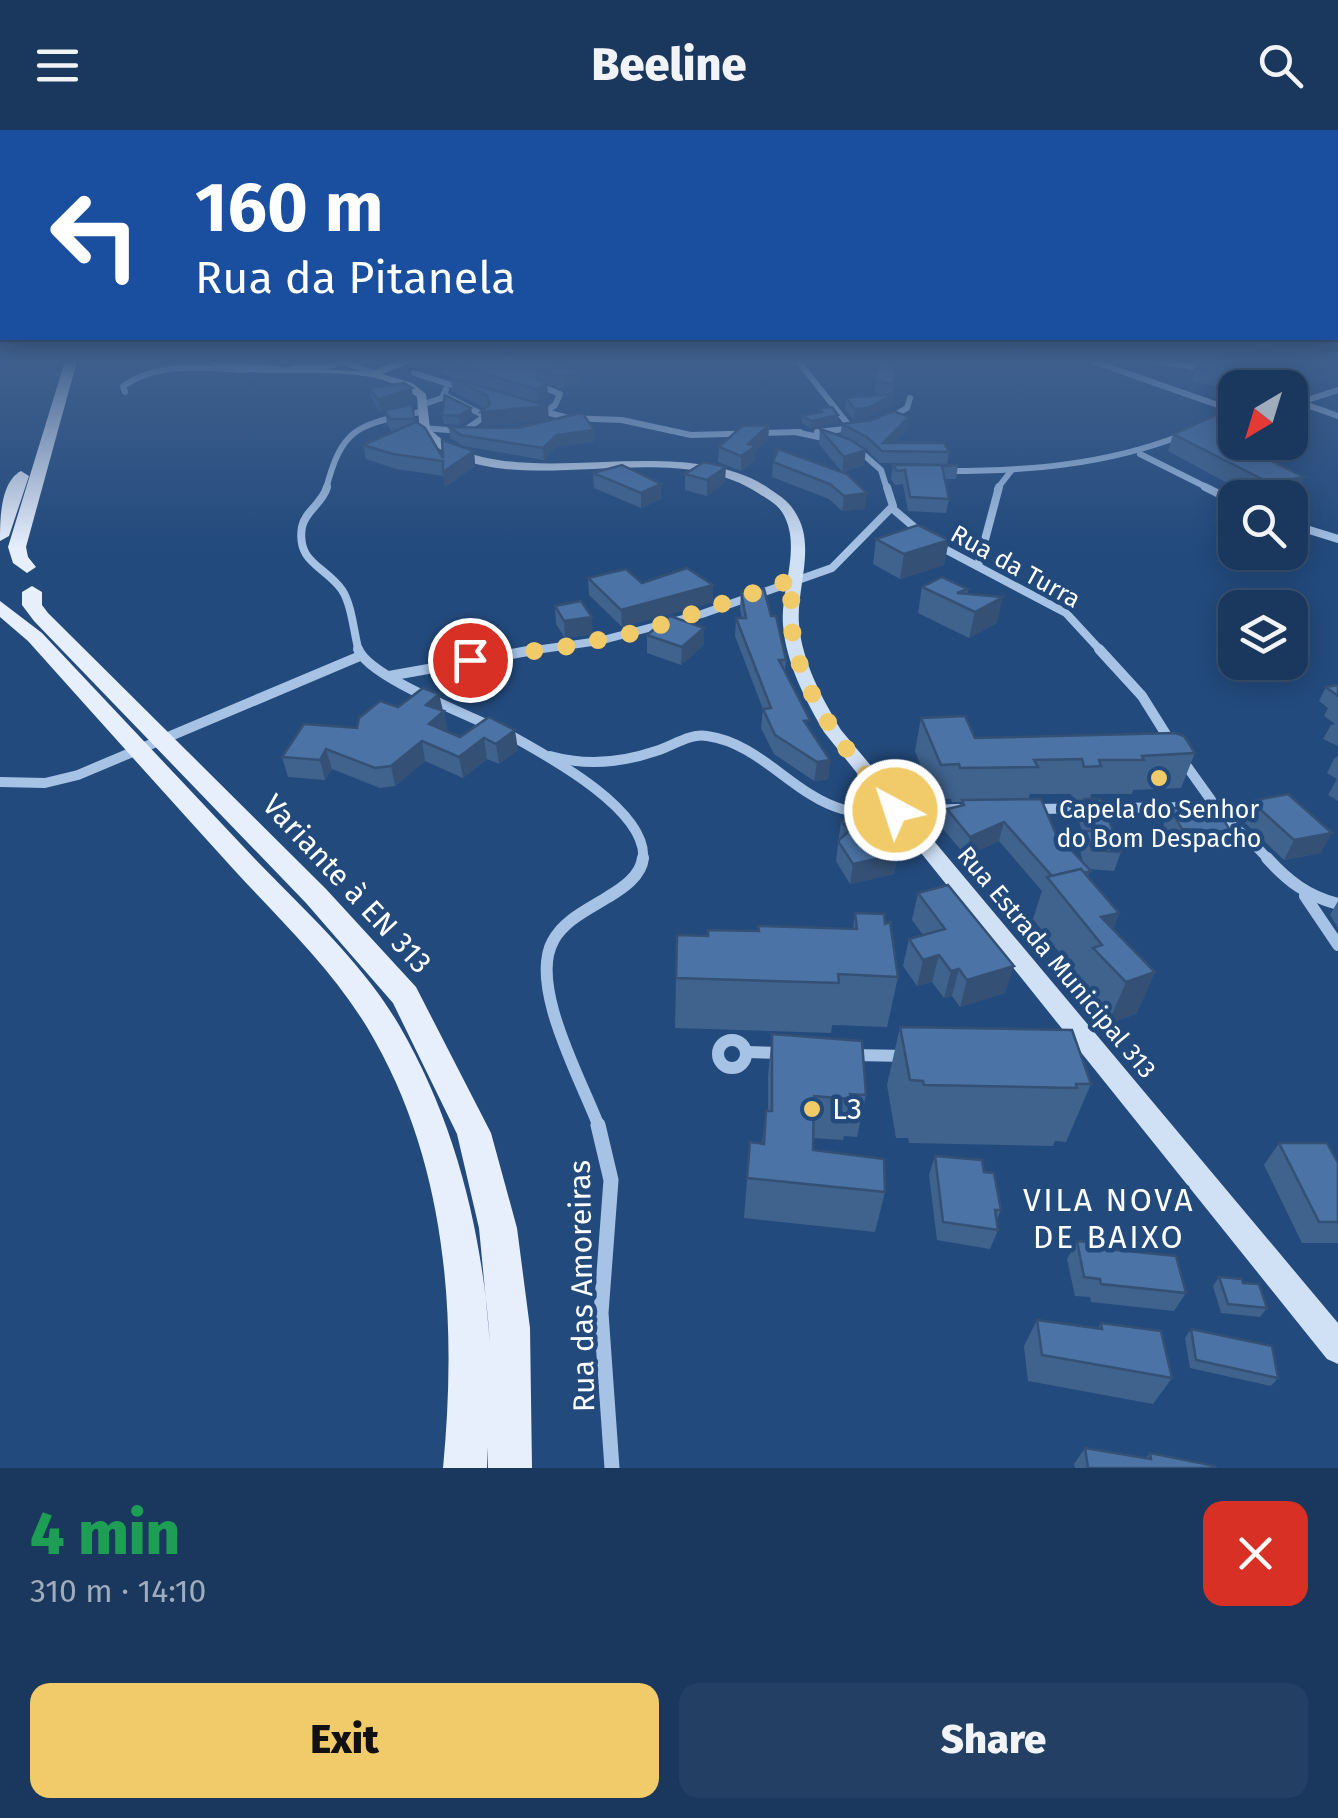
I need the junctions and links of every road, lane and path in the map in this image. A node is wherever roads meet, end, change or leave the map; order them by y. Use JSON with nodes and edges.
{"nodes":[{"id":1,"x":37,"y":423,"type":"edge"},
{"id":2,"x":53,"y":423,"type":"edge"},
{"id":3,"x":373,"y":423,"type":"edge"},
{"id":4,"x":427,"y":423,"type":"edge"},
{"id":5,"x":446,"y":423,"type":"edge"},
{"id":6,"x":475,"y":423,"type":"edge"},
{"id":7,"x":564,"y":423,"type":"edge"},
{"id":8,"x":639,"y":423,"type":"edge"},
{"id":9,"x":849,"y":423,"type":"edge"},
{"id":10,"x":558,"y":426,"type":"edge"},
{"id":11,"x":862,"y":426,"type":"edge"},
{"id":12,"x":851,"y":428,"type":"junction"},
{"id":13,"x":1195,"y":430,"type":"edge"},
{"id":14,"x":464,"y":431,"type":"junction"},
{"id":15,"x":795,"y":432,"type":"junction"},
{"id":16,"x":480,"y":435,"type":"edge"},
{"id":17,"x":1140,"y":454,"type":"junction"},
{"id":18,"x":881,"y":470,"type":"junction"},
{"id":19,"x":898,"y":470,"type":"edge"},
{"id":20,"x":932,"y":470,"type":"edge"},
{"id":21,"x":1011,"y":471,"type":"junction"},
{"id":22,"x":1218,"y":493,"type":"edge"},
{"id":23,"x":893,"y":508,"type":"junction"},
{"id":24,"x":1308,"y":530,"type":"edge"},
{"id":25,"x":0,"y":536,"type":"edge"},
{"id":26,"x":1338,"y":539,"type":"edge"},
{"id":27,"x":978,"y":566,"type":"junction"},
{"id":28,"x":0,"y":569,"type":"edge"},
{"id":29,"x":794,"y":579,"type":"junction"},
{"id":30,"x":29,"y":580,"type":"junction"},
{"id":31,"x":0,"y":605,"type":"edge"},
{"id":32,"x":360,"y":656,"type":"junction"},
{"id":33,"x":389,"y":676,"type":"junction"},
{"id":34,"x":540,"y":752,"type":"junction"},
{"id":35,"x":0,"y":782,"type":"edge"},
{"id":36,"x":968,"y":809,"type":"edge"},
{"id":37,"x":1024,"y":809,"type":"edge"},
{"id":38,"x":895,"y":810,"type":"junction"},
{"id":39,"x":1215,"y":812,"type":"junction"},
{"id":40,"x":1304,"y":895,"type":"junction"},
{"id":41,"x":1338,"y":904,"type":"edge"},
{"id":42,"x":1338,"y":945,"type":"edge"},
{"id":43,"x":747,"y":1052,"type":"dead end"},
{"id":44,"x":806,"y":1054,"type":"edge"},
{"id":45,"x":845,"y":1054,"type":"edge"},
{"id":46,"x":931,"y":1057,"type":"edge"},
{"id":47,"x":1338,"y":1348,"type":"edge"},
{"id":48,"x":466,"y":1468,"type":"edge"},
{"id":49,"x":510,"y":1468,"type":"edge"},
{"id":50,"x":612,"y":1468,"type":"edge"}],
"edges":[{"from":1,"to":25,"type":"main road"},
{"from":2,"to":30,"type":"main road"},
{"from":3,"to":32,"type":"street"},
{"from":4,"to":29,"type":"main road","name":"Rua Estrada Municipal 313"},
{"from":5,"to":14,"type":"street"},
{"from":6,"to":14,"type":"street"},
{"from":7,"to":10,"type":"street"},
{"from":8,"to":15,"type":"street"},
{"from":9,"to":12,"type":"street"},
{"from":11,"to":12,"type":"street"},
{"from":12,"to":15,"type":"street"},
{"from":13,"to":17,"type":"street"},
{"from":14,"to":16,"type":"street"},
{"from":15,"to":18,"type":"street"},
{"from":17,"to":21,"type":"street"},
{"from":17,"to":22,"type":"street"},
{"from":18,"to":19,"type":"street"},
{"from":18,"to":23,"type":"street"},
{"from":20,"to":21,"type":"street"},
{"from":21,"to":27,"type":"street"},
{"from":23,"to":27,"type":"street","name":"Rua da Turra"},
{"from":23,"to":29,"type":"street"},
{"from":24,"to":26,"type":"street"},
{"from":27,"to":39,"type":"street","name":"Rua da Turra"},
{"from":28,"to":30,"type":"main road"},
{"from":29,"to":33,"type":"street"},
{"from":29,"to":38,"type":"main road","name":"Rua Estrada Municipal 313"},
{"from":30,"to":31,"type":"main road"},
{"from":30,"to":49,"type":"main road","name":"Variante à EN 313"},
{"from":31,"to":48,"type":"main road"},
{"from":32,"to":33,"type":"street","name":"Rua das Amoreiras"},
{"from":32,"to":35,"type":"street"},
{"from":33,"to":34,"type":"street","name":"Rua das Amoreiras"},
{"from":34,"to":38,"type":"street"},
{"from":34,"to":50,"type":"street","name":"Rua das Amoreiras"},
{"from":36,"to":38,"type":"street"},
{"from":37,"to":39,"type":"street"},
{"from":38,"to":47,"type":"main road","name":"Rua Estrada Municipal 313"},
{"from":39,"to":40,"type":"street"},
{"from":40,"to":41,"type":"street"},
{"from":40,"to":42,"type":"street"},
{"from":43,"to":44,"type":"street"},
{"from":45,"to":46,"type":"street"}]}
